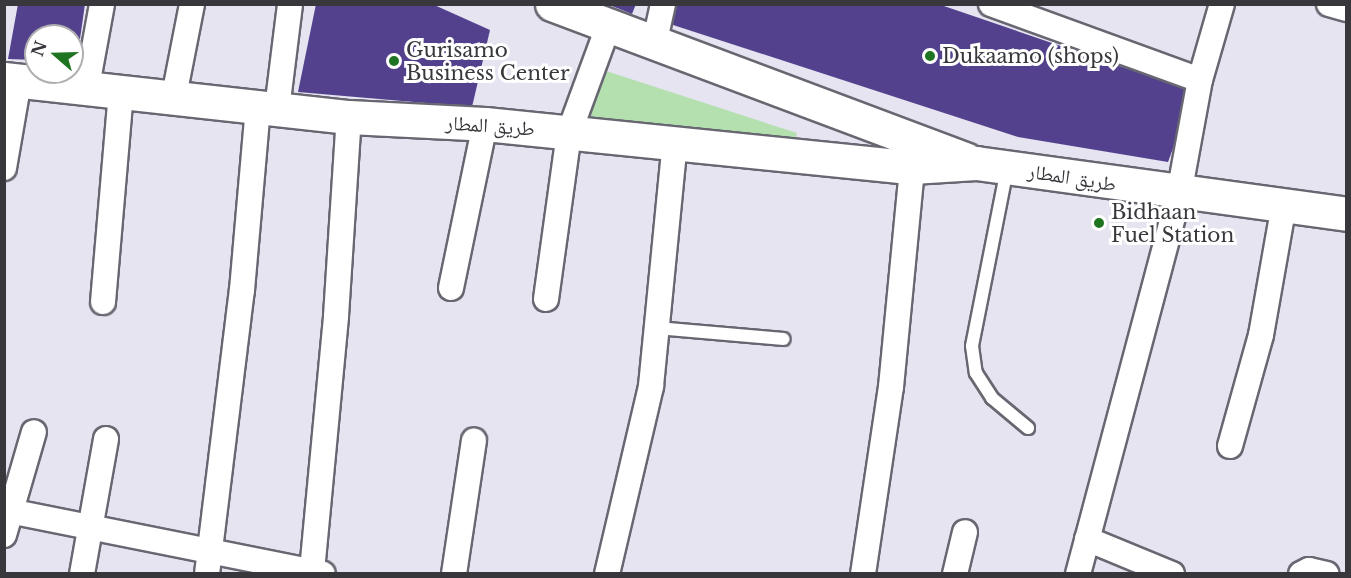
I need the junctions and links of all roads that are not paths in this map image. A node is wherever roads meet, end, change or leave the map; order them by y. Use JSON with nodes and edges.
{"nodes":[{"id":1,"x":102,"y":4,"type":"edge"},
{"id":2,"x":192,"y":4,"type":"edge"},
{"id":3,"x":290,"y":4,"type":"edge"},
{"id":4,"x":552,"y":4,"type":"edge"},
{"id":5,"x":663,"y":4,"type":"edge"},
{"id":6,"x":991,"y":4,"type":"edge"},
{"id":7,"x":1329,"y":4,"type":"edge"},
{"id":8,"x":1221,"y":5,"type":"edge"},
{"id":9,"x":1347,"y":9,"type":"edge"},
{"id":10,"x":608,"y":27,"type":"junction"},
{"id":11,"x":654,"y":45,"type":"junction"},
{"id":12,"x":12,"y":80,"type":"edge"},
{"id":13,"x":1200,"y":80,"type":"junction"},
{"id":14,"x":87,"y":86,"type":"junction"},
{"id":15,"x":121,"y":92,"type":"junction"},
{"id":16,"x":174,"y":96,"type":"junction"},
{"id":17,"x":267,"y":108,"type":"junction"},
{"id":18,"x":349,"y":117,"type":"junction"},
{"id":19,"x":485,"y":124,"type":"junction"},
{"id":20,"x":569,"y":133,"type":"junction"},
{"id":21,"x":675,"y":142,"type":"junction"},
{"id":22,"x":992,"y":166,"type":"junction"},
{"id":23,"x":912,"y":167,"type":"junction"},
{"id":24,"x":4,"y":168,"type":"edge"},
{"id":25,"x":1179,"y":194,"type":"junction"},
{"id":26,"x":1284,"y":204,"type":"junction"},
{"id":27,"x":1347,"y":214,"type":"edge"},
{"id":28,"x":451,"y":288,"type":"dead end"},
{"id":29,"x":546,"y":299,"type":"dead end"},
{"id":30,"x":103,"y":302,"type":"dead end"},
{"id":31,"x":657,"y":328,"type":"junction"},
{"id":32,"x":784,"y":339,"type":"dead end"},
{"id":33,"x":1028,"y":428,"type":"dead end"},
{"id":34,"x":34,"y":432,"type":"dead end"},
{"id":35,"x":106,"y":439,"type":"dead end"},
{"id":36,"x":474,"y":440,"type":"dead end"},
{"id":37,"x":1230,"y":446,"type":"dead end"},
{"id":38,"x":8,"y":511,"type":"edge"},
{"id":39,"x":88,"y":526,"type":"junction"},
{"id":40,"x":965,"y":532,"type":"dead end"},
{"id":41,"x":4,"y":535,"type":"edge"},
{"id":42,"x":1087,"y":539,"type":"junction"},
{"id":43,"x":208,"y":562,"type":"edge"},
{"id":44,"x":317,"y":572,"type":"edge"},
{"id":45,"x":82,"y":573,"type":"edge"},
{"id":46,"x":454,"y":573,"type":"edge"},
{"id":47,"x":607,"y":573,"type":"edge"},
{"id":48,"x":863,"y":573,"type":"edge"},
{"id":49,"x":956,"y":573,"type":"edge"},
{"id":50,"x":1078,"y":573,"type":"edge"},
{"id":51,"x":1172,"y":573,"type":"edge"},
{"id":52,"x":1302,"y":573,"type":"edge"},
{"id":53,"x":1327,"y":573,"type":"edge"}],
"edges":[{"from":1,"to":14,"type":"street"},
{"from":2,"to":16,"type":"street"},
{"from":3,"to":17,"type":"street"},
{"from":4,"to":10,"type":"main road","name":"طريق المطار"},
{"from":5,"to":11,"type":"street"},
{"from":6,"to":13,"type":"street"},
{"from":7,"to":9,"type":"street"},
{"from":8,"to":13,"type":"street"},
{"from":10,"to":11,"type":"main road","name":"طريق المطار"},
{"from":10,"to":20,"type":"street"},
{"from":11,"to":22,"type":"main road","name":"طريق المطار"},
{"from":12,"to":14,"type":"main road","name":"طريق المطار"},
{"from":12,"to":24,"type":"street"},
{"from":13,"to":25,"type":"street"},
{"from":14,"to":15,"type":"main road","name":"طريق المطار"},
{"from":15,"to":16,"type":"main road","name":"طريق المطار"},
{"from":15,"to":30,"type":"street"},
{"from":16,"to":17,"type":"main road","name":"طريق المطار"},
{"from":17,"to":18,"type":"main road","name":"طريق المطار"},
{"from":17,"to":43,"type":"street"},
{"from":18,"to":19,"type":"main road","name":"طريق المطار"},
{"from":18,"to":44,"type":"street"},
{"from":19,"to":20,"type":"main road","name":"طريق المطار"},
{"from":19,"to":28,"type":"street"},
{"from":20,"to":21,"type":"main road","name":"طريق المطار"},
{"from":20,"to":29,"type":"street"},
{"from":21,"to":23,"type":"main road","name":"طريق المطار"},
{"from":21,"to":31,"type":"street"},
{"from":22,"to":23,"type":"main road","name":"طريق المطار"},
{"from":22,"to":25,"type":"main road","name":"طريق المطار"},
{"from":22,"to":33,"type":"lane"},
{"from":23,"to":48,"type":"street"},
{"from":25,"to":26,"type":"main road","name":"طريق المطار"},
{"from":25,"to":42,"type":"street"},
{"from":26,"to":27,"type":"main road","name":"طريق المطار"},
{"from":26,"to":37,"type":"street"},
{"from":31,"to":32,"type":"lane"},
{"from":31,"to":47,"type":"street"},
{"from":34,"to":38,"type":"street"},
{"from":35,"to":39,"type":"street"},
{"from":36,"to":46,"type":"street"},
{"from":38,"to":39,"type":"street"},
{"from":38,"to":41,"type":"street"},
{"from":39,"to":43,"type":"street"},
{"from":39,"to":45,"type":"street"},
{"from":40,"to":49,"type":"street"},
{"from":42,"to":50,"type":"street"},
{"from":42,"to":51,"type":"street"},
{"from":43,"to":44,"type":"street"},
{"from":52,"to":53,"type":"street"}]}
